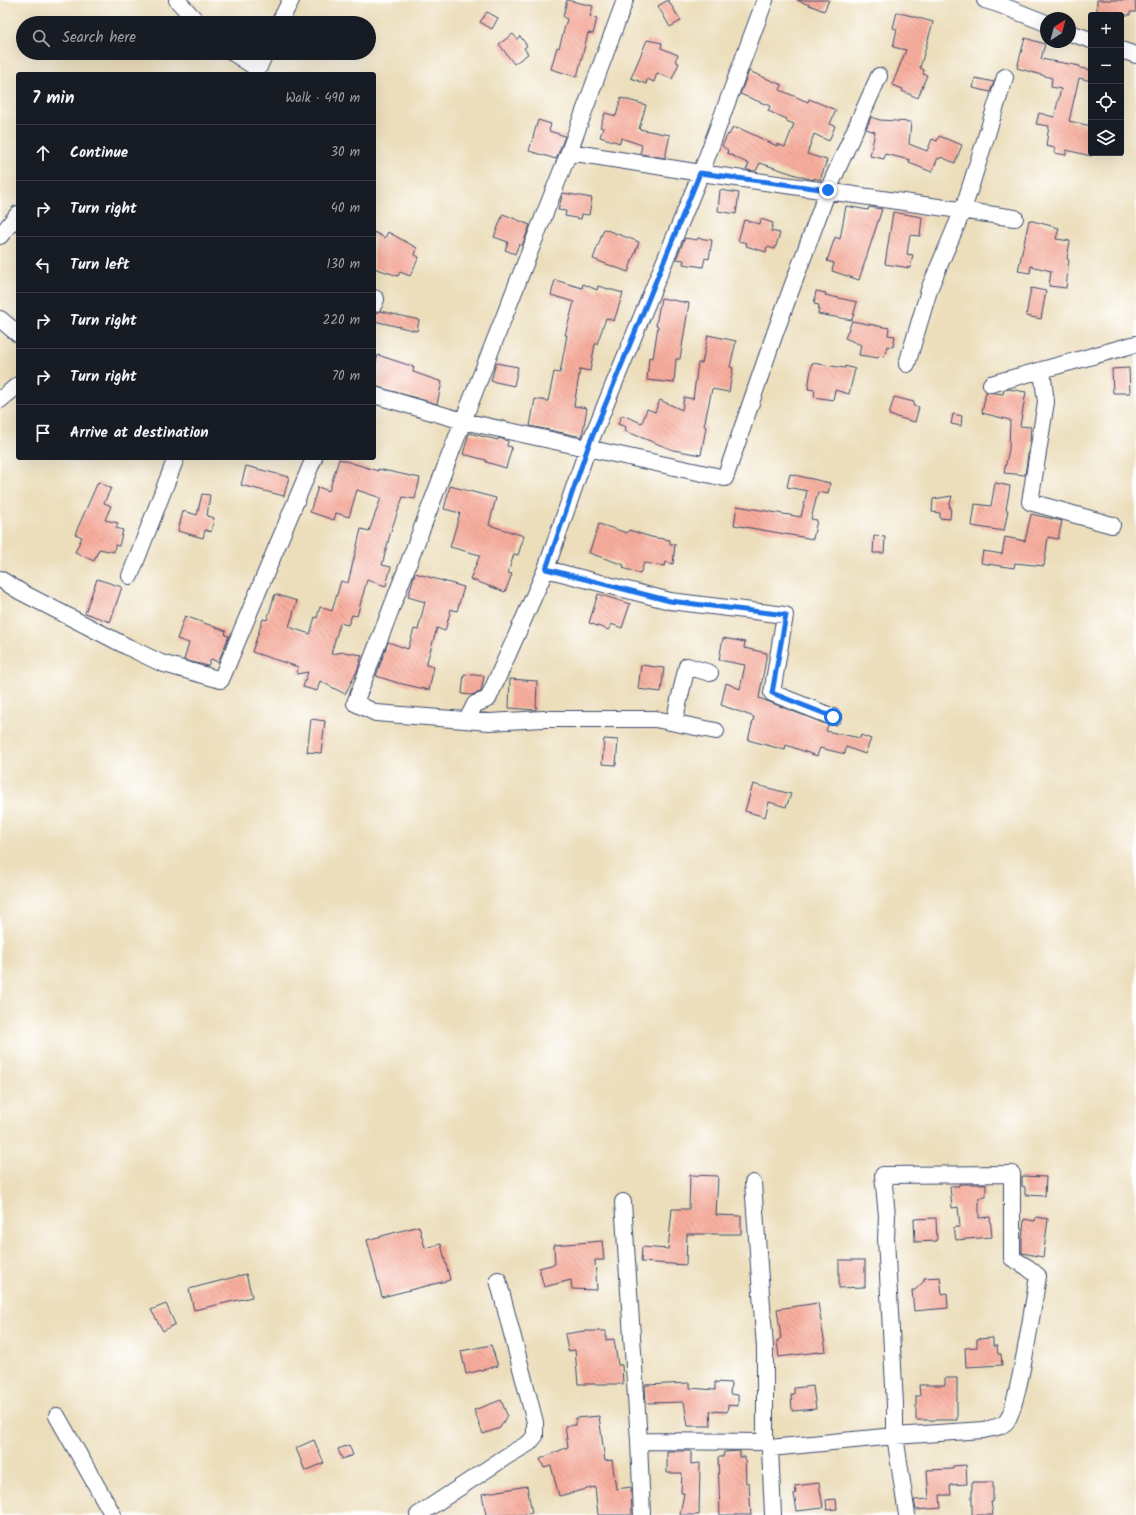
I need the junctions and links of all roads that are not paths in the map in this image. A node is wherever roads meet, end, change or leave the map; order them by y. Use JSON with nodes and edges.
{"nodes":[{"id":1,"x":177,"y":0,"type":"edge"},
{"id":2,"x":291,"y":0,"type":"edge"},
{"id":3,"x":626,"y":0,"type":"edge"},
{"id":4,"x":765,"y":0,"type":"edge"},
{"id":5,"x":985,"y":0,"type":"edge"},
{"id":6,"x":192,"y":16,"type":"edge"},
{"id":7,"x":283,"y":16,"type":"edge"},
{"id":8,"x":1040,"y":21,"type":"edge"},
{"id":9,"x":1076,"y":35,"type":"edge"},
{"id":10,"x":1088,"y":39,"type":"edge"},
{"id":11,"x":1124,"y":51,"type":"edge"},
{"id":12,"x":1136,"y":55,"type":"edge"},
{"id":13,"x":242,"y":60,"type":"edge"},
{"id":14,"x":262,"y":60,"type":"edge"},
{"id":15,"x":257,"y":71,"type":"edge"},
{"id":16,"x":879,"y":76,"type":"dead end"},
{"id":17,"x":1005,"y":77,"type":"dead end"},
{"id":18,"x":569,"y":152,"type":"junction"},
{"id":19,"x":700,"y":173,"type":"junction"},
{"id":20,"x":828,"y":190,"type":"junction"},
{"id":21,"x":963,"y":210,"type":"junction"},
{"id":22,"x":16,"y":216,"type":"edge"},
{"id":23,"x":1015,"y":218,"type":"dead end"},
{"id":24,"x":0,"y":236,"type":"edge"},
{"id":25,"x":0,"y":319,"type":"edge"},
{"id":26,"x":16,"y":332,"type":"edge"},
{"id":27,"x":1136,"y":344,"type":"edge"},
{"id":28,"x":907,"y":364,"type":"dead end"},
{"id":29,"x":1042,"y":370,"type":"junction"},
{"id":30,"x":991,"y":384,"type":"dead end"},
{"id":31,"x":16,"y":387,"type":"edge"},
{"id":32,"x":376,"y":396,"type":"edge"},
{"id":33,"x":0,"y":400,"type":"edge"},
{"id":34,"x":463,"y":421,"type":"junction"},
{"id":35,"x":588,"y":447,"type":"junction"},
{"id":36,"x":175,"y":460,"type":"edge"},
{"id":37,"x":313,"y":460,"type":"edge"},
{"id":38,"x":1112,"y":525,"type":"dead end"},
{"id":39,"x":546,"y":569,"type":"junction"},
{"id":40,"x":130,"y":576,"type":"dead end"},
{"id":41,"x":0,"y":579,"type":"edge"},
{"id":42,"x":710,"y":673,"type":"dead end"},
{"id":43,"x":833,"y":717,"type":"dead end"},
{"id":44,"x":467,"y":720,"type":"junction"},
{"id":45,"x":674,"y":722,"type":"junction"},
{"id":46,"x":716,"y":731,"type":"dead end"},
{"id":47,"x":753,"y":1183,"type":"dead end"},
{"id":48,"x":623,"y":1202,"type":"dead end"},
{"id":49,"x":498,"y":1280,"type":"dead end"},
{"id":50,"x":57,"y":1416,"type":"dead end"},
{"id":51,"x":895,"y":1436,"type":"junction"},
{"id":52,"x":640,"y":1441,"type":"junction"},
{"id":53,"x":768,"y":1445,"type":"junction"},
{"id":54,"x":113,"y":1515,"type":"edge"},
{"id":55,"x":418,"y":1515,"type":"edge"},
{"id":56,"x":642,"y":1515,"type":"edge"},
{"id":57,"x":773,"y":1515,"type":"edge"},
{"id":58,"x":906,"y":1515,"type":"edge"}],
"edges":[{"from":1,"to":6,"type":"street"},
{"from":2,"to":7,"type":"street"},
{"from":3,"to":18,"type":"street"},
{"from":4,"to":19,"type":"street"},
{"from":5,"to":8,"type":"street"},
{"from":9,"to":10,"type":"street"},
{"from":11,"to":12,"type":"street"},
{"from":13,"to":15,"type":"street"},
{"from":14,"to":15,"type":"street"},
{"from":16,"to":20,"type":"street"},
{"from":17,"to":21,"type":"street"},
{"from":18,"to":19,"type":"street"},
{"from":18,"to":34,"type":"street"},
{"from":19,"to":20,"type":"street"},
{"from":19,"to":35,"type":"street"},
{"from":20,"to":21,"type":"street"},
{"from":20,"to":35,"type":"street"},
{"from":21,"to":23,"type":"street"},
{"from":21,"to":28,"type":"street"},
{"from":22,"to":24,"type":"street"},
{"from":25,"to":26,"type":"street"},
{"from":27,"to":29,"type":"street"},
{"from":29,"to":30,"type":"street"},
{"from":29,"to":38,"type":"street"},
{"from":31,"to":33,"type":"street"},
{"from":32,"to":34,"type":"street"},
{"from":34,"to":35,"type":"street"},
{"from":34,"to":44,"type":"street"},
{"from":35,"to":39,"type":"street"},
{"from":36,"to":40,"type":"street"},
{"from":37,"to":41,"type":"street"},
{"from":39,"to":43,"type":"street"},
{"from":39,"to":44,"type":"street"},
{"from":42,"to":45,"type":"street"},
{"from":44,"to":45,"type":"street"},
{"from":45,"to":46,"type":"street"},
{"from":47,"to":53,"type":"street"},
{"from":48,"to":52,"type":"street"},
{"from":49,"to":55,"type":"street"},
{"from":50,"to":54,"type":"street"},
{"from":51,"to":51,"type":"street"},
{"from":51,"to":53,"type":"street"},
{"from":51,"to":58,"type":"street"},
{"from":52,"to":53,"type":"street"},
{"from":52,"to":56,"type":"street"},
{"from":53,"to":57,"type":"street"}]}
